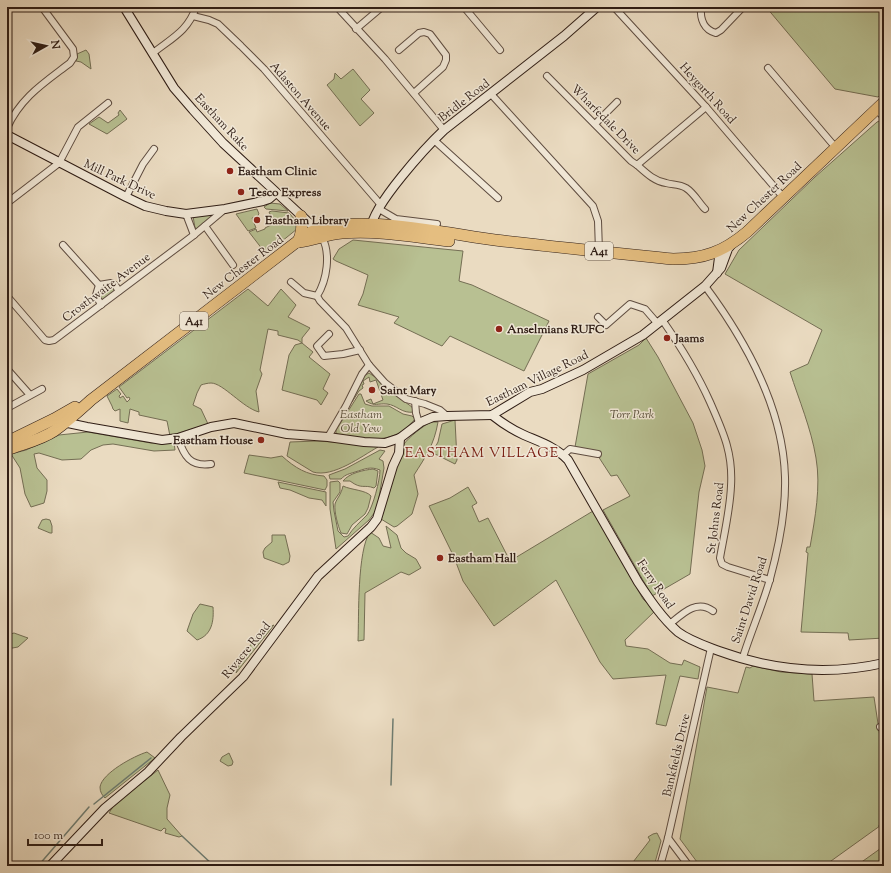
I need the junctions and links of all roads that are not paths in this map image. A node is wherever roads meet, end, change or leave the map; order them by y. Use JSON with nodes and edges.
{"nodes":[{"id":1,"x":42,"y":7,"type":"edge"},
{"id":2,"x":124,"y":7,"type":"edge"},
{"id":3,"x":196,"y":7,"type":"edge"},
{"id":4,"x":337,"y":7,"type":"edge"},
{"id":5,"x":382,"y":7,"type":"edge"},
{"id":6,"x":597,"y":7,"type":"edge"},
{"id":7,"x":614,"y":7,"type":"edge"},
{"id":8,"x":701,"y":7,"type":"edge"},
{"id":9,"x":743,"y":7,"type":"edge"},
{"id":10,"x":469,"y":8,"type":"edge"},
{"id":11,"x":193,"y":16,"type":"junction"},
{"id":12,"x":356,"y":29,"type":"junction"},
{"id":13,"x":399,"y":50,"type":"dead end"},
{"id":14,"x":500,"y":50,"type":"dead end"},
{"id":15,"x":152,"y":53,"type":"junction"},
{"id":16,"x":768,"y":68,"type":"dead end"},
{"id":17,"x":547,"y":76,"type":"dead end"},
{"id":18,"x":414,"y":93,"type":"junction"},
{"id":19,"x":491,"y":94,"type":"junction"},
{"id":20,"x":617,"y":102,"type":"dead end"},
{"id":21,"x":108,"y":103,"type":"dead end"},
{"id":22,"x":706,"y":106,"type":"junction"},
{"id":23,"x":882,"y":110,"type":"edge"},
{"id":24,"x":595,"y":124,"type":"junction"},
{"id":25,"x":7,"y":128,"type":"edge"},
{"id":26,"x":444,"y":130,"type":"junction"},
{"id":27,"x":7,"y":135,"type":"edge"},
{"id":28,"x":434,"y":140,"type":"junction"},
{"id":29,"x":836,"y":148,"type":"junction"},
{"id":30,"x":154,"y":149,"type":"dead end"},
{"id":31,"x":59,"y":163,"type":"junction"},
{"id":32,"x":637,"y":165,"type":"junction"},
{"id":33,"x":276,"y":193,"type":"junction"},
{"id":34,"x":126,"y":197,"type":"junction"},
{"id":35,"x":783,"y":197,"type":"junction"},
{"id":36,"x":498,"y":198,"type":"dead end"},
{"id":37,"x":7,"y":203,"type":"edge"},
{"id":38,"x":379,"y":208,"type":"junction"},
{"id":39,"x":225,"y":209,"type":"junction"},
{"id":40,"x":705,"y":209,"type":"dead end"},
{"id":41,"x":186,"y":214,"type":"junction"},
{"id":42,"x":301,"y":216,"type":"junction"},
{"id":43,"x":437,"y":224,"type":"dead end"},
{"id":44,"x":205,"y":226,"type":"junction"},
{"id":45,"x":385,"y":226,"type":"junction"},
{"id":46,"x":370,"y":229,"type":"junction"},
{"id":47,"x":320,"y":233,"type":"junction"},
{"id":48,"x":194,"y":235,"type":"junction"},
{"id":49,"x":496,"y":240,"type":"junction"},
{"id":50,"x":298,"y":242,"type":"junction"},
{"id":51,"x":733,"y":243,"type":"junction"},
{"id":52,"x":63,"y":245,"type":"dead end"},
{"id":53,"x":720,"y":250,"type":"junction"},
{"id":54,"x":599,"y":251,"type":"junction"},
{"id":55,"x":702,"y":256,"type":"junction"},
{"id":56,"x":233,"y":265,"type":"dead end"},
{"id":57,"x":717,"y":273,"type":"junction"},
{"id":58,"x":291,"y":282,"type":"dead end"},
{"id":59,"x":99,"y":285,"type":"junction"},
{"id":60,"x":705,"y":286,"type":"junction"},
{"id":61,"x":119,"y":291,"type":"junction"},
{"id":62,"x":7,"y":296,"type":"edge"},
{"id":63,"x":317,"y":296,"type":"junction"},
{"id":64,"x":101,"y":305,"type":"junction"},
{"id":65,"x":598,"y":317,"type":"dead end"},
{"id":66,"x":660,"y":322,"type":"junction"},
{"id":67,"x":329,"y":334,"type":"dead end"},
{"id":68,"x":360,"y":350,"type":"junction"},
{"id":69,"x":370,"y":365,"type":"junction"},
{"id":70,"x":7,"y":369,"type":"edge"},
{"id":71,"x":42,"y":389,"type":"dead end"},
{"id":72,"x":30,"y":395,"type":"junction"},
{"id":73,"x":91,"y":400,"type":"junction"},
{"id":74,"x":415,"y":401,"type":"junction"},
{"id":75,"x":9,"y":407,"type":"dead end"},
{"id":76,"x":78,"y":412,"type":"junction"},
{"id":77,"x":492,"y":415,"type":"junction"},
{"id":78,"x":447,"y":416,"type":"junction"},
{"id":79,"x":59,"y":421,"type":"junction"},
{"id":80,"x":419,"y":423,"type":"junction"},
{"id":81,"x":87,"y":427,"type":"junction"},
{"id":82,"x":328,"y":437,"type":"junction"},
{"id":83,"x":178,"y":438,"type":"junction"},
{"id":84,"x":400,"y":438,"type":"junction"},
{"id":85,"x":7,"y":442,"type":"edge"},
{"id":86,"x":7,"y":450,"type":"edge"},
{"id":87,"x":598,"y":454,"type":"dead end"},
{"id":88,"x":563,"y":455,"type":"junction"},
{"id":89,"x":212,"y":464,"type":"dead end"},
{"id":90,"x":770,"y":580,"type":"junction"},
{"id":91,"x":712,"y":607,"type":"dead end"},
{"id":92,"x":670,"y":624,"type":"junction"},
{"id":93,"x":711,"y":648,"type":"junction"},
{"id":94,"x":744,"y":654,"type":"dead end"},
{"id":95,"x":884,"y":663,"type":"edge"},
{"id":96,"x":668,"y":838,"type":"junction"},
{"id":97,"x":50,"y":866,"type":"edge"},
{"id":98,"x":660,"y":866,"type":"edge"},
{"id":99,"x":689,"y":866,"type":"edge"}],
"edges":[{"from":1,"to":25,"type":"street"},
{"from":2,"to":15,"type":"street","name":"Eastham Rake"},
{"from":3,"to":11,"type":"street"},
{"from":4,"to":12,"type":"street"},
{"from":5,"to":12,"type":"street"},
{"from":6,"to":19,"type":"street","name":"Bridle Road"},
{"from":7,"to":22,"type":"street","name":"Heygarth Road"},
{"from":8,"to":9,"type":"street"},
{"from":10,"to":14,"type":"street"},
{"from":11,"to":15,"type":"street"},
{"from":11,"to":38,"type":"street","name":"Adaston Avenue"},
{"from":12,"to":18,"type":"street"},
{"from":13,"to":18,"type":"street"},
{"from":15,"to":33,"type":"street","name":"Eastham Rake"},
{"from":16,"to":29,"type":"street"},
{"from":17,"to":24,"type":"street","name":"Wharfedale Drive"},
{"from":18,"to":26,"type":"street"},
{"from":19,"to":26,"type":"street","name":"Bridle Road"},
{"from":19,"to":54,"type":"street"},
{"from":20,"to":24,"type":"street"},
{"from":21,"to":31,"type":"street"},
{"from":22,"to":32,"type":"street","name":"Wharfedale Drive"},
{"from":22,"to":35,"type":"street","name":"Heygarth Road"},
{"from":23,"to":29,"type":"highway","name":"New Chester Road","number":"A41"},
{"from":24,"to":32,"type":"street","name":"Wharfedale Drive"},
{"from":26,"to":28,"type":"street","name":"Bridle Road"},
{"from":27,"to":31,"type":"street","name":"Mill Park Drive"},
{"from":28,"to":36,"type":"street"},
{"from":28,"to":38,"type":"street","name":"Bridle Road"},
{"from":29,"to":35,"type":"highway","name":"New Chester Road","number":"A41"},
{"from":30,"to":34,"type":"street"},
{"from":31,"to":34,"type":"street","name":"Mill Park Drive"},
{"from":31,"to":37,"type":"street"},
{"from":32,"to":40,"type":"street"},
{"from":33,"to":39,"type":"street","name":"Mill Park Drive"},
{"from":33,"to":42,"type":"street","name":"Eastham Rake"},
{"from":34,"to":41,"type":"street","name":"Mill Park Drive"},
{"from":35,"to":51,"type":"highway","name":"New Chester Road","number":"A41"},
{"from":38,"to":43,"type":"street"},
{"from":38,"to":45,"type":"street"},
{"from":38,"to":46,"type":"street","name":"Bridle Road"},
{"from":39,"to":41,"type":"street","name":"Mill Park Drive"},
{"from":39,"to":44,"type":"street","name":"Crosthwaite Avenue"},
{"from":41,"to":48,"type":"street"},
{"from":42,"to":47,"type":"street","name":"Eastham Rake"},
{"from":42,"to":50,"type":"highway"},
{"from":44,"to":48,"type":"street","name":"Crosthwaite Avenue"},
{"from":44,"to":56,"type":"street"},
{"from":45,"to":46,"type":"highway","name":"New Chester Road","number":"A41"},
{"from":45,"to":49,"type":"highway","name":"New Chester Road","number":"A41"},
{"from":46,"to":47,"type":"highway","name":"New Chester Road","number":"A41"},
{"from":46,"to":49,"type":"highway","name":"New Chester Road","number":"A41"},
{"from":47,"to":50,"type":"highway","name":"New Chester Road","number":"A41"},
{"from":47,"to":63,"type":"street"},
{"from":48,"to":61,"type":"street","name":"Crosthwaite Avenue"},
{"from":49,"to":54,"type":"highway","name":"New Chester Road","number":"A41"},
{"from":50,"to":73,"type":"highway","name":"New Chester Road","number":"A41"},
{"from":51,"to":53,"type":"highway","name":"New Chester Road","number":"A41"},
{"from":51,"to":57,"type":"street","name":"Eastham Village Road"},
{"from":52,"to":59,"type":"street"},
{"from":53,"to":55,"type":"highway","name":"New Chester Road","number":"A41"},
{"from":53,"to":57,"type":"street"},
{"from":54,"to":55,"type":"highway","name":"New Chester Road","number":"A41"},
{"from":55,"to":57,"type":"street"},
{"from":57,"to":60,"type":"street","name":"Eastham Village Road"},
{"from":58,"to":63,"type":"street"},
{"from":59,"to":61,"type":"street"},
{"from":59,"to":64,"type":"street"},
{"from":60,"to":66,"type":"street","name":"Eastham Village Road"},
{"from":60,"to":90,"type":"street","name":"Saint David Road"},
{"from":61,"to":64,"type":"street","name":"Crosthwaite Avenue"},
{"from":62,"to":64,"type":"street","name":"Crosthwaite Avenue"},
{"from":63,"to":68,"type":"street"},
{"from":65,"to":66,"type":"street"},
{"from":66,"to":77,"type":"street","name":"Eastham Village Road"},
{"from":66,"to":90,"type":"street","name":"St Johns Road"},
{"from":67,"to":68,"type":"street"},
{"from":68,"to":69,"type":"street"},
{"from":69,"to":74,"type":"street"},
{"from":69,"to":82,"type":"street"},
{"from":70,"to":72,"type":"street"},
{"from":71,"to":72,"type":"street"},
{"from":72,"to":75,"type":"street"},
{"from":73,"to":76,"type":"highway","name":"New Chester Road","number":"A41"},
{"from":73,"to":79,"type":"highway","name":"New Chester Road","number":"A41"},
{"from":74,"to":78,"type":"street"},
{"from":74,"to":80,"type":"street"},
{"from":76,"to":79,"type":"highway","name":"New Chester Road","number":"A41"},
{"from":76,"to":81,"type":"street"},
{"from":77,"to":78,"type":"street","name":"Eastham Village Road"},
{"from":77,"to":88,"type":"street","name":"Ferry Road"},
{"from":78,"to":80,"type":"street","name":"Eastham Village Road"},
{"from":79,"to":81,"type":"street","name":"Eastham Village Road"},
{"from":79,"to":85,"type":"highway","name":"New Chester Road","number":"A41"},
{"from":79,"to":86,"type":"highway","name":"New Chester Road","number":"A41"},
{"from":80,"to":84,"type":"street","name":"Eastham Village Road"},
{"from":81,"to":83,"type":"street","name":"Eastham Village Road"},
{"from":82,"to":83,"type":"street","name":"Eastham Village Road"},
{"from":82,"to":84,"type":"street","name":"Eastham Village Road"},
{"from":83,"to":89,"type":"street"},
{"from":84,"to":97,"type":"street","name":"Rivacre Road"},
{"from":87,"to":88,"type":"street"},
{"from":88,"to":92,"type":"street","name":"Ferry Road"},
{"from":90,"to":94,"type":"street","name":"Saint David Road"},
{"from":91,"to":92,"type":"street"},
{"from":92,"to":93,"type":"street","name":"Ferry Road"},
{"from":93,"to":95,"type":"street","name":"Ferry Road"},
{"from":93,"to":96,"type":"street","name":"Bankfields Drive"},
{"from":96,"to":98,"type":"street","name":"Bankfields Drive"},
{"from":96,"to":99,"type":"street"}]}
